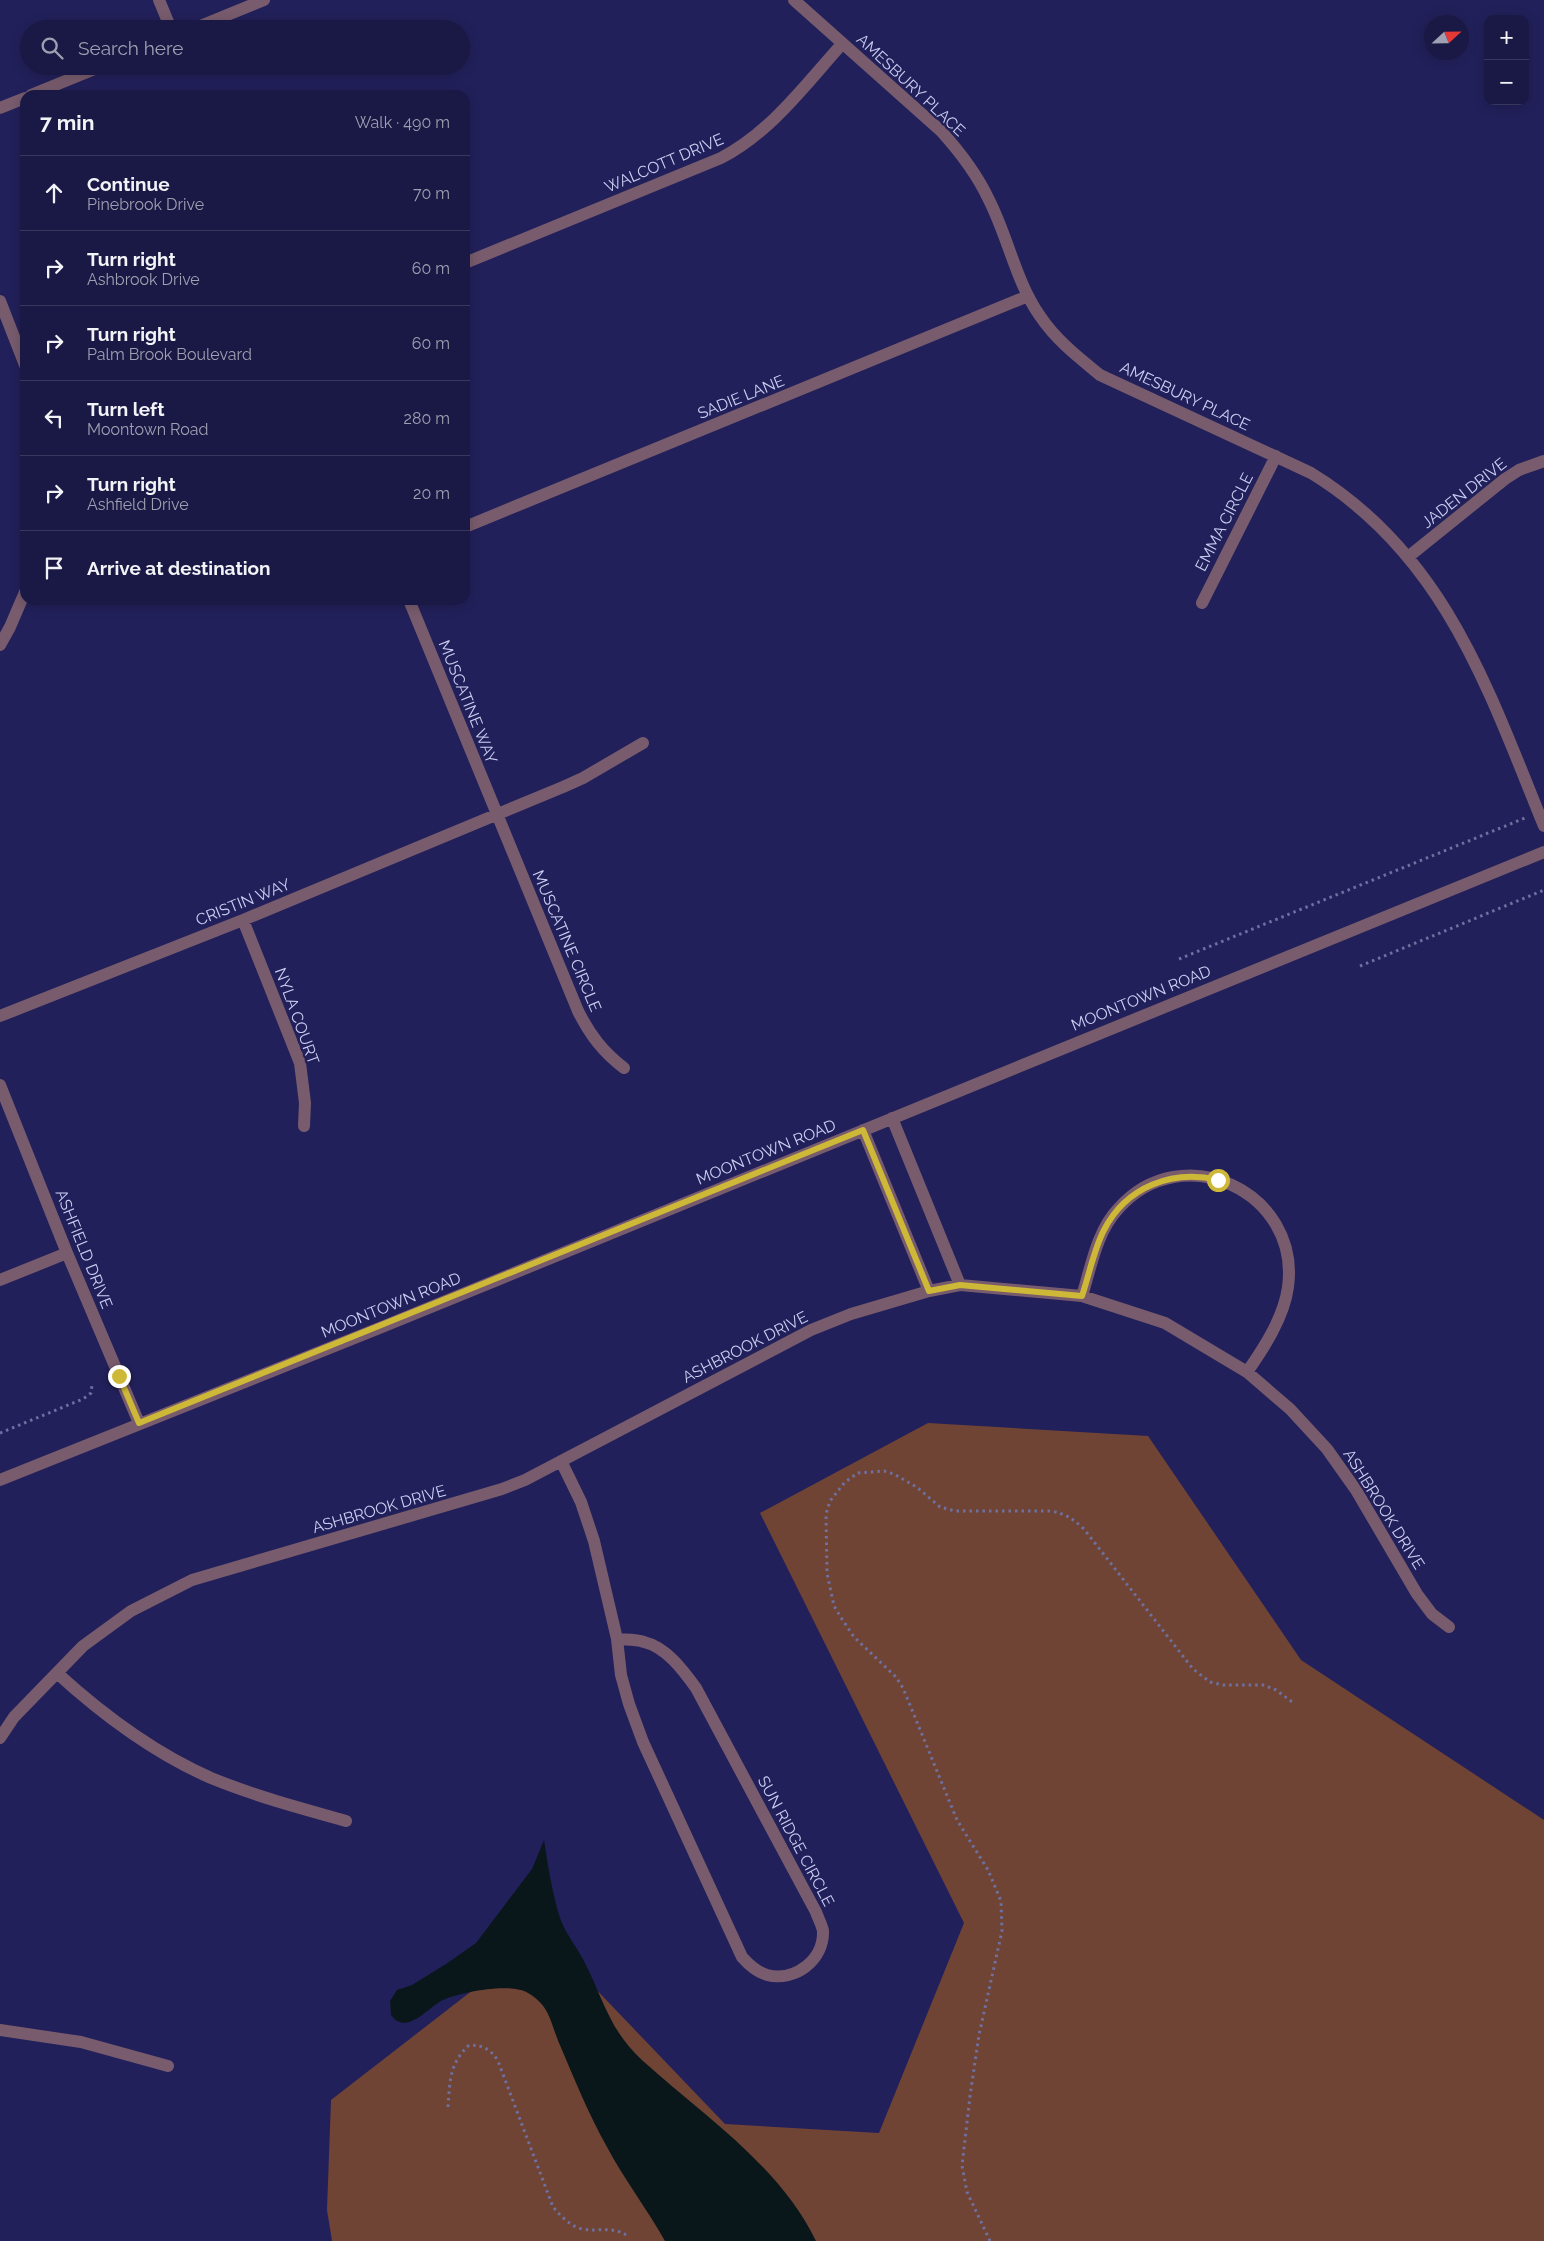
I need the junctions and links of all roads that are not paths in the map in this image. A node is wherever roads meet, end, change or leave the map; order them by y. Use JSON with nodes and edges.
{"nodes":[{"id":1,"x":159,"y":0,"type":"edge"},
{"id":2,"x":264,"y":0,"type":"edge"},
{"id":3,"x":794,"y":0,"type":"edge"},
{"id":4,"x":167,"y":20,"type":"edge"},
{"id":5,"x":215,"y":20,"type":"edge"},
{"id":6,"x":842,"y":44,"type":"junction"},
{"id":7,"x":80,"y":75,"type":"edge"},
{"id":8,"x":43,"y":90,"type":"edge"},
{"id":9,"x":20,"y":100,"type":"edge"},
{"id":10,"x":0,"y":108,"type":"edge"},
{"id":11,"x":470,"y":260,"type":"edge"},
{"id":12,"x":1028,"y":296,"type":"junction"},
{"id":13,"x":0,"y":300,"type":"edge"},
{"id":14,"x":20,"y":351,"type":"edge"},
{"id":15,"x":1276,"y":456,"type":"junction"},
{"id":16,"x":1544,"y":461,"type":"edge"},
{"id":17,"x":470,"y":525,"type":"edge"},
{"id":18,"x":1408,"y":557,"type":"junction"},
{"id":19,"x":1202,"y":603,"type":"dead end"},
{"id":20,"x":20,"y":604,"type":"edge"},
{"id":21,"x":411,"y":605,"type":"edge"},
{"id":22,"x":0,"y":645,"type":"edge"},
{"id":23,"x":644,"y":743,"type":"dead end"},
{"id":24,"x":497,"y":815,"type":"junction"},
{"id":25,"x":1544,"y":826,"type":"edge"},
{"id":26,"x":1544,"y":852,"type":"edge"},
{"id":27,"x":243,"y":920,"type":"junction"},
{"id":28,"x":0,"y":1016,"type":"edge"},
{"id":29,"x":624,"y":1068,"type":"dead end"},
{"id":30,"x":0,"y":1085,"type":"edge"},
{"id":31,"x":892,"y":1118,"type":"junction"},
{"id":32,"x":304,"y":1126,"type":"dead end"},
{"id":33,"x":863,"y":1130,"type":"junction"},
{"id":34,"x":67,"y":1253,"type":"junction"},
{"id":35,"x":0,"y":1280,"type":"edge"},
{"id":36,"x":960,"y":1285,"type":"junction"},
{"id":37,"x":929,"y":1291,"type":"junction"},
{"id":38,"x":1082,"y":1296,"type":"junction"},
{"id":39,"x":1247,"y":1372,"type":"junction"},
{"id":40,"x":139,"y":1423,"type":"junction"},
{"id":41,"x":561,"y":1461,"type":"junction"},
{"id":42,"x":0,"y":1480,"type":"edge"},
{"id":43,"x":1449,"y":1627,"type":"dead end"},
{"id":44,"x":616,"y":1639,"type":"junction"},
{"id":45,"x":57,"y":1673,"type":"junction"},
{"id":46,"x":0,"y":1738,"type":"edge"},
{"id":47,"x":346,"y":1820,"type":"dead end"},
{"id":48,"x":0,"y":2030,"type":"edge"},
{"id":49,"x":168,"y":2066,"type":"dead end"}],
"edges":[{"from":1,"to":4,"type":"street"},
{"from":2,"to":5,"type":"street"},
{"from":3,"to":6,"type":"street","name":"AMESBURY PLACE"},
{"from":6,"to":11,"type":"street","name":"WALCOTT DRIVE"},
{"from":6,"to":12,"type":"street","name":"AMESBURY PLACE"},
{"from":7,"to":8,"type":"street"},
{"from":9,"to":10,"type":"street"},
{"from":12,"to":15,"type":"street","name":"AMESBURY PLACE"},
{"from":12,"to":17,"type":"street","name":"SADIE LANE"},
{"from":13,"to":14,"type":"street"},
{"from":15,"to":18,"type":"street","name":"AMESBURY PLACE"},
{"from":15,"to":19,"type":"street","name":"EMMA CIRCLE"},
{"from":16,"to":18,"type":"street","name":"JADEN DRIVE"},
{"from":18,"to":25,"type":"street","name":"AMESBURY PLACE"},
{"from":20,"to":22,"type":"street"},
{"from":21,"to":24,"type":"street","name":"MUSCATINE WAY"},
{"from":23,"to":24,"type":"street","name":"CRISTIN WAY"},
{"from":24,"to":27,"type":"street","name":"CRISTIN WAY"},
{"from":24,"to":29,"type":"street","name":"MUSCATINE CIRCLE"},
{"from":26,"to":31,"type":"street","name":"MOONTOWN ROAD"},
{"from":27,"to":28,"type":"street","name":"CRISTIN WAY"},
{"from":27,"to":32,"type":"street","name":"NYLA COURT"},
{"from":30,"to":34,"type":"street","name":"ASHFIELD DRIVE"},
{"from":31,"to":33,"type":"street","name":"MOONTOWN ROAD"},
{"from":31,"to":36,"type":"street"},
{"from":33,"to":37,"type":"street"},
{"from":33,"to":40,"type":"street","name":"MOONTOWN ROAD"},
{"from":34,"to":35,"type":"street"},
{"from":34,"to":40,"type":"street","name":"ASHFIELD DRIVE"},
{"from":36,"to":37,"type":"street","name":"ASHBROOK DRIVE"},
{"from":36,"to":38,"type":"street","name":"ASHBROOK DRIVE"},
{"from":37,"to":41,"type":"street","name":"ASHBROOK DRIVE"},
{"from":38,"to":39,"type":"street","name":"ASHBROOK DRIVE"},
{"from":38,"to":39,"type":"street"},
{"from":39,"to":43,"type":"street","name":"ASHBROOK DRIVE"},
{"from":40,"to":42,"type":"street","name":"MOONTOWN ROAD"},
{"from":41,"to":44,"type":"street","name":"SUN RIDGE CIRCLE"},
{"from":41,"to":45,"type":"street","name":"ASHBROOK DRIVE"},
{"from":44,"to":44,"type":"street","name":"SUN RIDGE CIRCLE"},
{"from":45,"to":46,"type":"street","name":"ASHBROOK DRIVE"},
{"from":45,"to":47,"type":"street"},
{"from":48,"to":49,"type":"street"}]}
